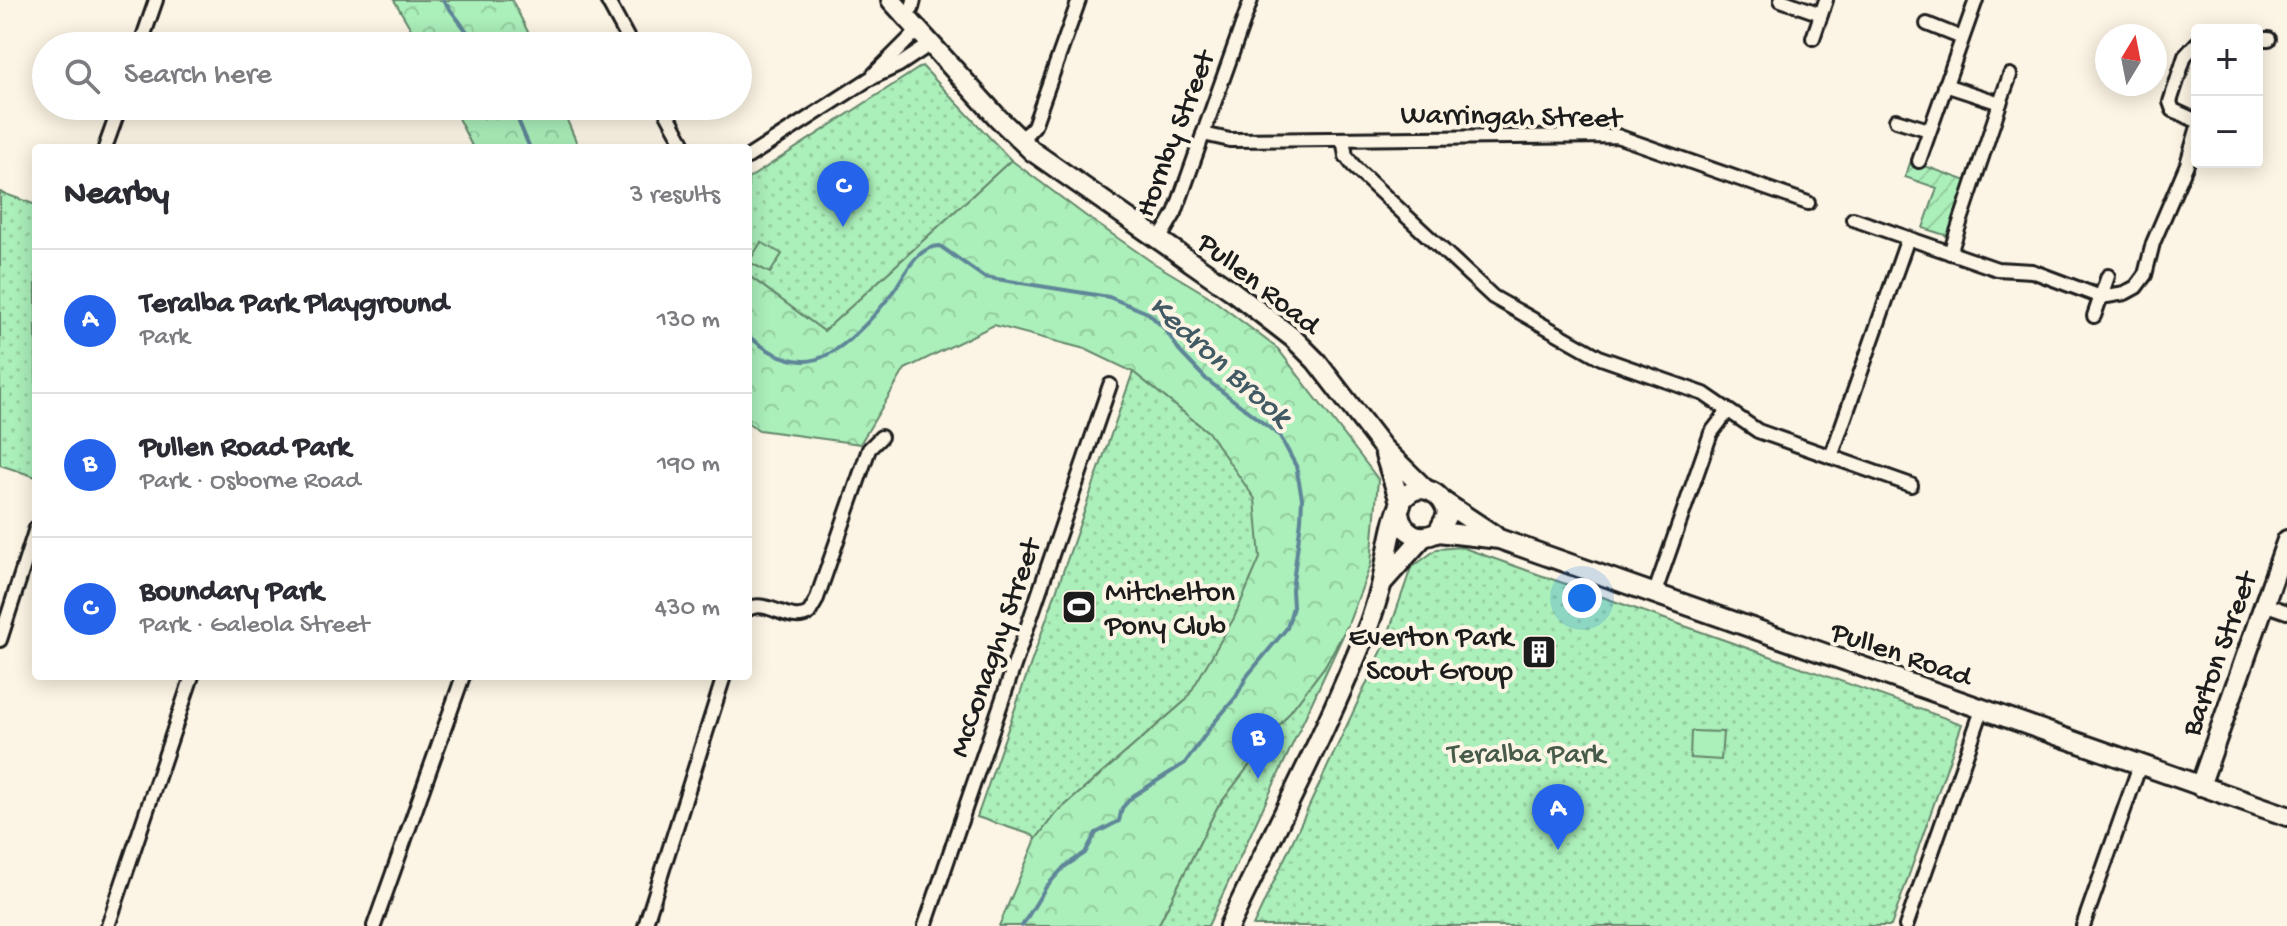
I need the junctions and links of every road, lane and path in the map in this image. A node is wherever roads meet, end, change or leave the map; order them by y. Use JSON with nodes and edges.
{"nodes":[{"id":1,"x":156,"y":0,"type":"edge"},
{"id":2,"x":607,"y":0,"type":"edge"},
{"id":3,"x":891,"y":0,"type":"edge"},
{"id":4,"x":1079,"y":0,"type":"edge"},
{"id":5,"x":1251,"y":0,"type":"edge"},
{"id":6,"x":1781,"y":0,"type":"edge"},
{"id":7,"x":1826,"y":0,"type":"edge"},
{"id":8,"x":1976,"y":0,"type":"edge"},
{"id":9,"x":909,"y":8,"type":"edge"},
{"id":10,"x":1821,"y":14,"type":"junction"},
{"id":11,"x":1927,"y":24,"type":"dead end"},
{"id":12,"x":145,"y":32,"type":"edge"},
{"id":13,"x":624,"y":32,"type":"edge"},
{"id":14,"x":923,"y":38,"type":"junction"},
{"id":15,"x":1813,"y":38,"type":"dead end"},
{"id":16,"x":1962,"y":38,"type":"junction"},
{"id":17,"x":2191,"y":50,"type":"edge"},
{"id":18,"x":2010,"y":75,"type":"dead end"},
{"id":19,"x":1945,"y":85,"type":"junction"},
{"id":20,"x":2000,"y":103,"type":"junction"},
{"id":21,"x":2191,"y":118,"type":"edge"},
{"id":22,"x":115,"y":120,"type":"edge"},
{"id":23,"x":671,"y":120,"type":"edge"},
{"id":24,"x":1896,"y":120,"type":"dead end"},
{"id":25,"x":1929,"y":130,"type":"junction"},
{"id":26,"x":1203,"y":134,"type":"junction"},
{"id":27,"x":1343,"y":139,"type":"junction"},
{"id":28,"x":1020,"y":141,"type":"junction"},
{"id":29,"x":106,"y":144,"type":"edge"},
{"id":30,"x":684,"y":144,"type":"edge"},
{"id":31,"x":2191,"y":150,"type":"edge"},
{"id":32,"x":752,"y":154,"type":"edge"},
{"id":33,"x":1919,"y":161,"type":"dead end"},
{"id":34,"x":1808,"y":203,"type":"dead end"},
{"id":35,"x":1853,"y":219,"type":"dead end"},
{"id":36,"x":1908,"y":238,"type":"junction"},
{"id":37,"x":1159,"y":240,"type":"junction"},
{"id":38,"x":1950,"y":253,"type":"junction"},
{"id":39,"x":2108,"y":276,"type":"dead end"},
{"id":40,"x":2101,"y":297,"type":"junction"},
{"id":41,"x":2094,"y":316,"type":"dead end"},
{"id":42,"x":1110,"y":385,"type":"dead end"},
{"id":43,"x":1728,"y":411,"type":"junction"},
{"id":44,"x":881,"y":437,"type":"dead end"},
{"id":45,"x":1383,"y":448,"type":"junction"},
{"id":46,"x":1831,"y":457,"type":"junction"},
{"id":47,"x":1911,"y":485,"type":"dead end"},
{"id":48,"x":1425,"y":489,"type":"junction"},
{"id":49,"x":1444,"y":502,"type":"junction"},
{"id":50,"x":1400,"y":508,"type":"junction"},
{"id":51,"x":1430,"y":535,"type":"junction"},
{"id":52,"x":1499,"y":539,"type":"junction"},
{"id":53,"x":32,"y":540,"type":"edge"},
{"id":54,"x":2287,"y":540,"type":"edge"},
{"id":55,"x":1382,"y":583,"type":"junction"},
{"id":56,"x":1654,"y":595,"type":"junction"},
{"id":57,"x":2264,"y":604,"type":"junction"},
{"id":58,"x":752,"y":606,"type":"edge"},
{"id":59,"x":2287,"y":612,"type":"edge"},
{"id":60,"x":0,"y":640,"type":"edge"},
{"id":61,"x":191,"y":680,"type":"edge"},
{"id":62,"x":462,"y":680,"type":"edge"},
{"id":63,"x":723,"y":680,"type":"edge"},
{"id":64,"x":1982,"y":710,"type":"junction"},
{"id":65,"x":2140,"y":765,"type":"junction"},
{"id":66,"x":2200,"y":786,"type":"junction"},
{"id":67,"x":2287,"y":816,"type":"edge"},
{"id":68,"x":108,"y":926,"type":"edge"},
{"id":69,"x":374,"y":926,"type":"edge"},
{"id":70,"x":645,"y":926,"type":"edge"},
{"id":71,"x":925,"y":926,"type":"edge"},
{"id":72,"x":1229,"y":926,"type":"edge"},
{"id":73,"x":1906,"y":926,"type":"edge"},
{"id":74,"x":2083,"y":926,"type":"edge"}],
"edges":[{"from":1,"to":12,"type":"street"},
{"from":2,"to":13,"type":"street"},
{"from":3,"to":9,"type":"street","name":"Pullen Road"},
{"from":4,"to":28,"type":"street"},
{"from":5,"to":26,"type":"street","name":"Hornby Street"},
{"from":6,"to":10,"type":"street"},
{"from":7,"to":10,"type":"street"},
{"from":8,"to":16,"type":"street"},
{"from":9,"to":14,"type":"street","name":"Pullen Road"},
{"from":10,"to":15,"type":"street"},
{"from":11,"to":16,"type":"street"},
{"from":14,"to":28,"type":"street","name":"Pullen Road"},
{"from":14,"to":32,"type":"street"},
{"from":16,"to":19,"type":"street"},
{"from":17,"to":21,"type":"street"},
{"from":18,"to":20,"type":"street"},
{"from":19,"to":20,"type":"street"},
{"from":19,"to":25,"type":"street"},
{"from":20,"to":38,"type":"street"},
{"from":22,"to":29,"type":"street"},
{"from":23,"to":30,"type":"street"},
{"from":24,"to":25,"type":"street"},
{"from":25,"to":33,"type":"street"},
{"from":26,"to":27,"type":"street","name":"Warringah Street"},
{"from":26,"to":37,"type":"street","name":"Hornby Street"},
{"from":27,"to":34,"type":"street","name":"Warringah Street"},
{"from":27,"to":43,"type":"street"},
{"from":28,"to":37,"type":"street","name":"Pullen Road"},
{"from":31,"to":40,"type":"street"},
{"from":35,"to":36,"type":"street"},
{"from":36,"to":38,"type":"street"},
{"from":36,"to":46,"type":"street"},
{"from":37,"to":45,"type":"street","name":"Pullen Road"},
{"from":38,"to":40,"type":"street"},
{"from":39,"to":40,"type":"street"},
{"from":40,"to":41,"type":"street"},
{"from":42,"to":71,"type":"street","name":"McConaghy Street"},
{"from":43,"to":46,"type":"street"},
{"from":43,"to":56,"type":"street"},
{"from":44,"to":58,"type":"street"},
{"from":45,"to":48,"type":"street","name":"Pullen Road"},
{"from":45,"to":50,"type":"street","name":"Pullen Road"},
{"from":46,"to":47,"type":"street"},
{"from":48,"to":49,"type":"street"},
{"from":48,"to":50,"type":"street"},
{"from":49,"to":51,"type":"street"},
{"from":49,"to":52,"type":"street","name":"Pullen Road"},
{"from":50,"to":51,"type":"street"},
{"from":50,"to":55,"type":"street"},
{"from":51,"to":52,"type":"street","name":"Pullen Road"},
{"from":51,"to":55,"type":"street"},
{"from":52,"to":56,"type":"street","name":"Pullen Road"},
{"from":53,"to":60,"type":"street"},
{"from":54,"to":57,"type":"street","name":"Barton Street"},
{"from":55,"to":72,"type":"street"},
{"from":56,"to":64,"type":"street","name":"Pullen Road"},
{"from":57,"to":59,"type":"street"},
{"from":57,"to":66,"type":"street","name":"Barton Street"},
{"from":61,"to":68,"type":"street"},
{"from":62,"to":69,"type":"street"},
{"from":63,"to":70,"type":"street"},
{"from":64,"to":65,"type":"street","name":"Pullen Road"},
{"from":64,"to":73,"type":"street"},
{"from":65,"to":66,"type":"street","name":"Pullen Road"},
{"from":65,"to":74,"type":"street"},
{"from":66,"to":67,"type":"street","name":"Pullen Road"}]}
